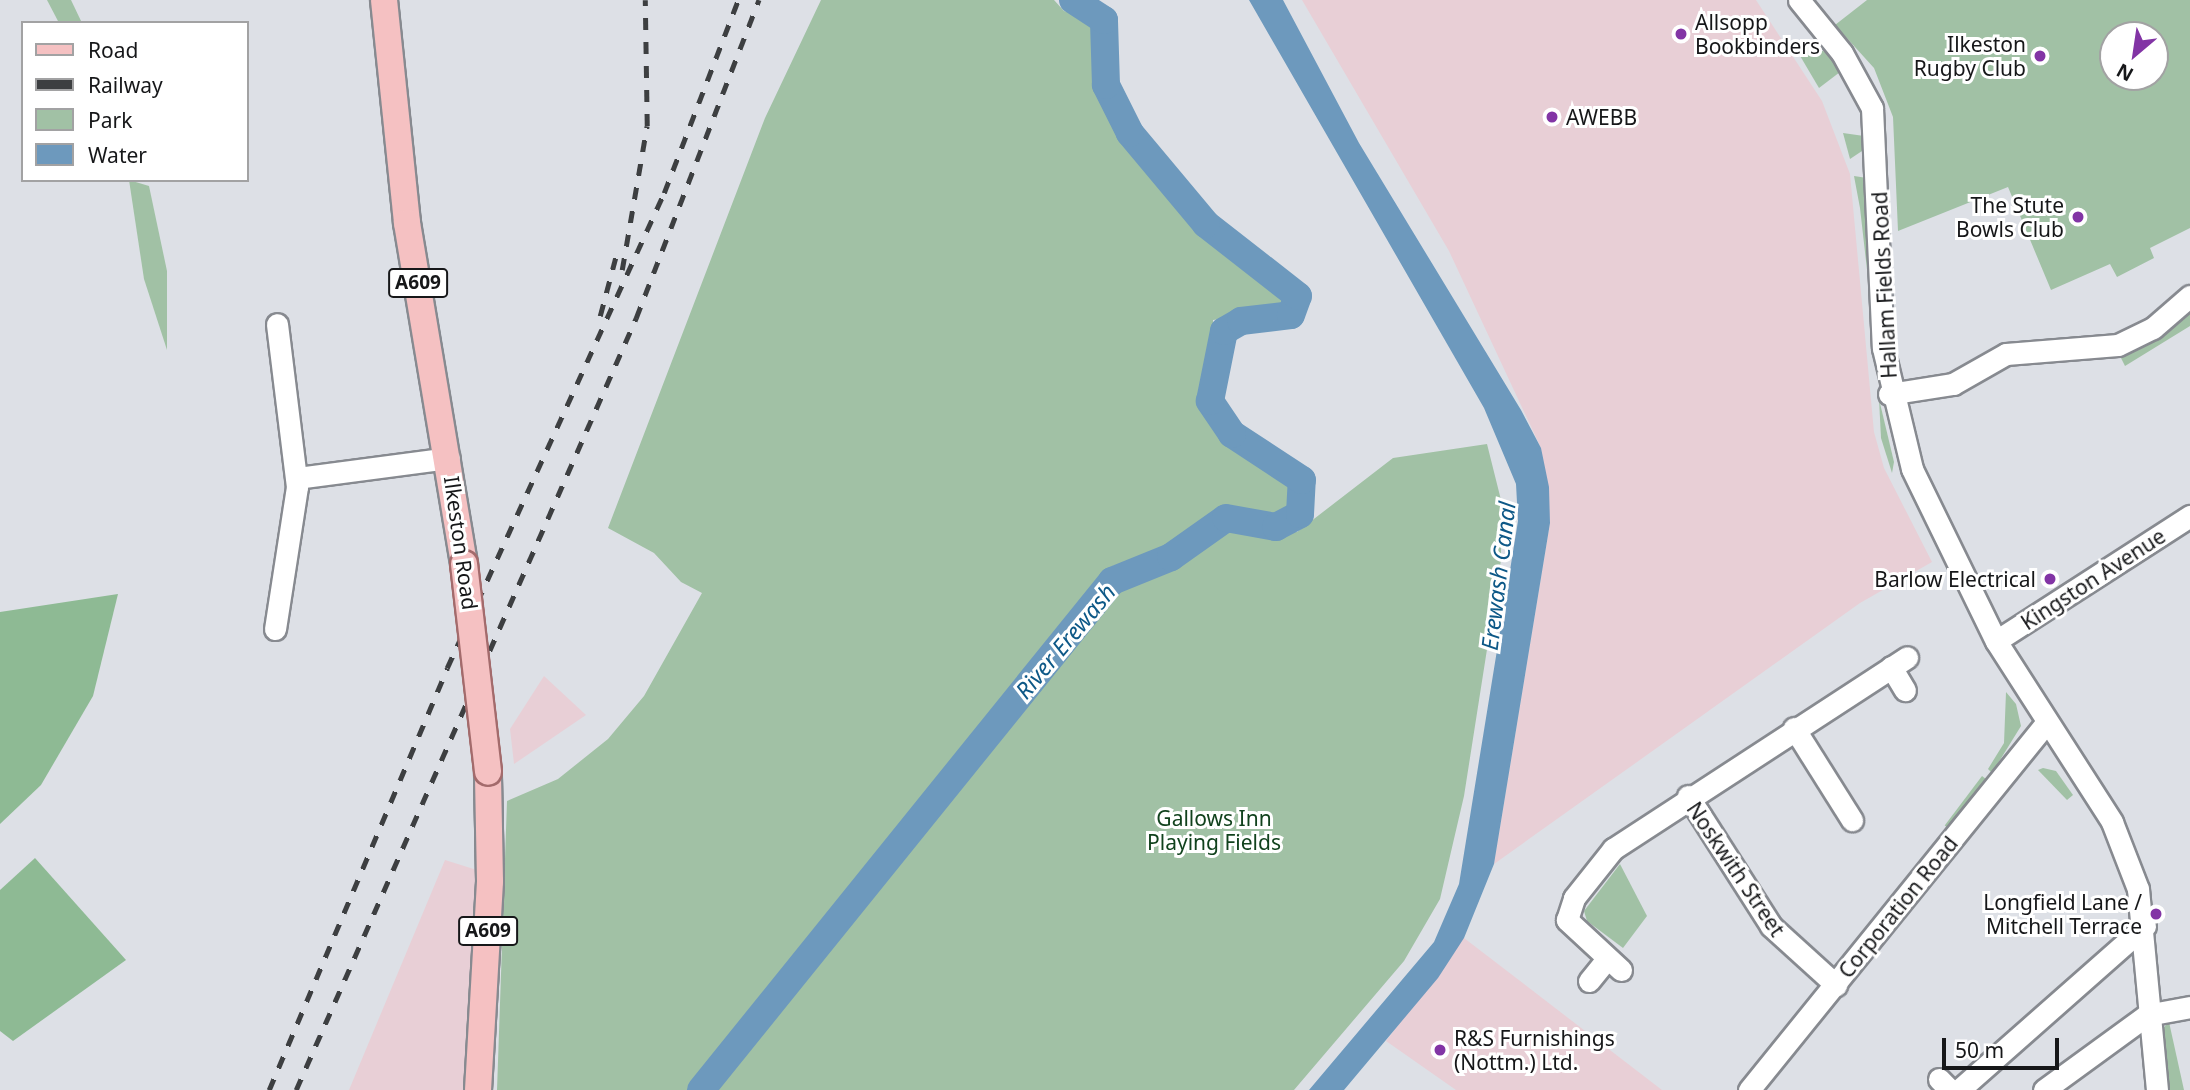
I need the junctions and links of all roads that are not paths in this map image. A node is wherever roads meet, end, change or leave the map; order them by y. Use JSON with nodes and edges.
{"nodes":[{"id":1,"x":384,"y":0,"type":"edge"},
{"id":2,"x":1800,"y":0,"type":"edge"},
{"id":3,"x":2190,"y":296,"type":"edge"},
{"id":4,"x":277,"y":324,"type":"dead end"},
{"id":5,"x":1889,"y":394,"type":"junction"},
{"id":6,"x":449,"y":458,"type":"junction"},
{"id":7,"x":297,"y":478,"type":"junction"},
{"id":8,"x":2190,"y":516,"type":"edge"},
{"id":9,"x":275,"y":629,"type":"dead end"},
{"id":10,"x":1996,"y":641,"type":"junction"},
{"id":11,"x":1905,"y":690,"type":"dead end"},
{"id":12,"x":2045,"y":724,"type":"junction"},
{"id":13,"x":1794,"y":728,"type":"junction"},
{"id":14,"x":1688,"y":796,"type":"junction"},
{"id":15,"x":1852,"y":820,"type":"dead end"},
{"id":16,"x":2145,"y":926,"type":"junction"},
{"id":17,"x":1589,"y":981,"type":"dead end"},
{"id":18,"x":1836,"y":985,"type":"junction"},
{"id":19,"x":2190,"y":1007,"type":"edge"},
{"id":20,"x":2147,"y":1015,"type":"junction"},
{"id":21,"x":478,"y":1090,"type":"edge"},
{"id":22,"x":1749,"y":1090,"type":"edge"},
{"id":23,"x":1959,"y":1090,"type":"edge"},
{"id":24,"x":2044,"y":1090,"type":"edge"},
{"id":25,"x":2157,"y":1090,"type":"edge"}],
"edges":[{"from":1,"to":6,"type":"main road","name":"Ilkeston Road","number":"A609"},
{"from":2,"to":5,"type":"street","name":"Hallam Fields Road"},
{"from":3,"to":5,"type":"street"},
{"from":4,"to":7,"type":"street"},
{"from":5,"to":10,"type":"street","name":"Hallam Fields Road"},
{"from":6,"to":7,"type":"street"},
{"from":6,"to":21,"type":"main road","name":"Ilkeston Road","number":"A609","bridge":true},
{"from":7,"to":9,"type":"street"},
{"from":8,"to":10,"type":"street","name":"Kingston Avenue"},
{"from":10,"to":12,"type":"street","name":"Hallam Fields Road"},
{"from":11,"to":13,"type":"street"},
{"from":12,"to":16,"type":"street","name":"Hallam Fields Road"},
{"from":12,"to":18,"type":"street","name":"Corporation Road"},
{"from":13,"to":14,"type":"street"},
{"from":13,"to":15,"type":"street"},
{"from":14,"to":17,"type":"street","name":"Noskwith Street"},
{"from":14,"to":18,"type":"street","name":"Noskwith Street"},
{"from":16,"to":20,"type":"street","name":"Hallam Fields Road"},
{"from":16,"to":23,"type":"street"},
{"from":18,"to":22,"type":"street","name":"Corporation Road"},
{"from":19,"to":20,"type":"street"},
{"from":20,"to":24,"type":"street"},
{"from":20,"to":25,"type":"street","name":"Hallam Fields Road"}]}
